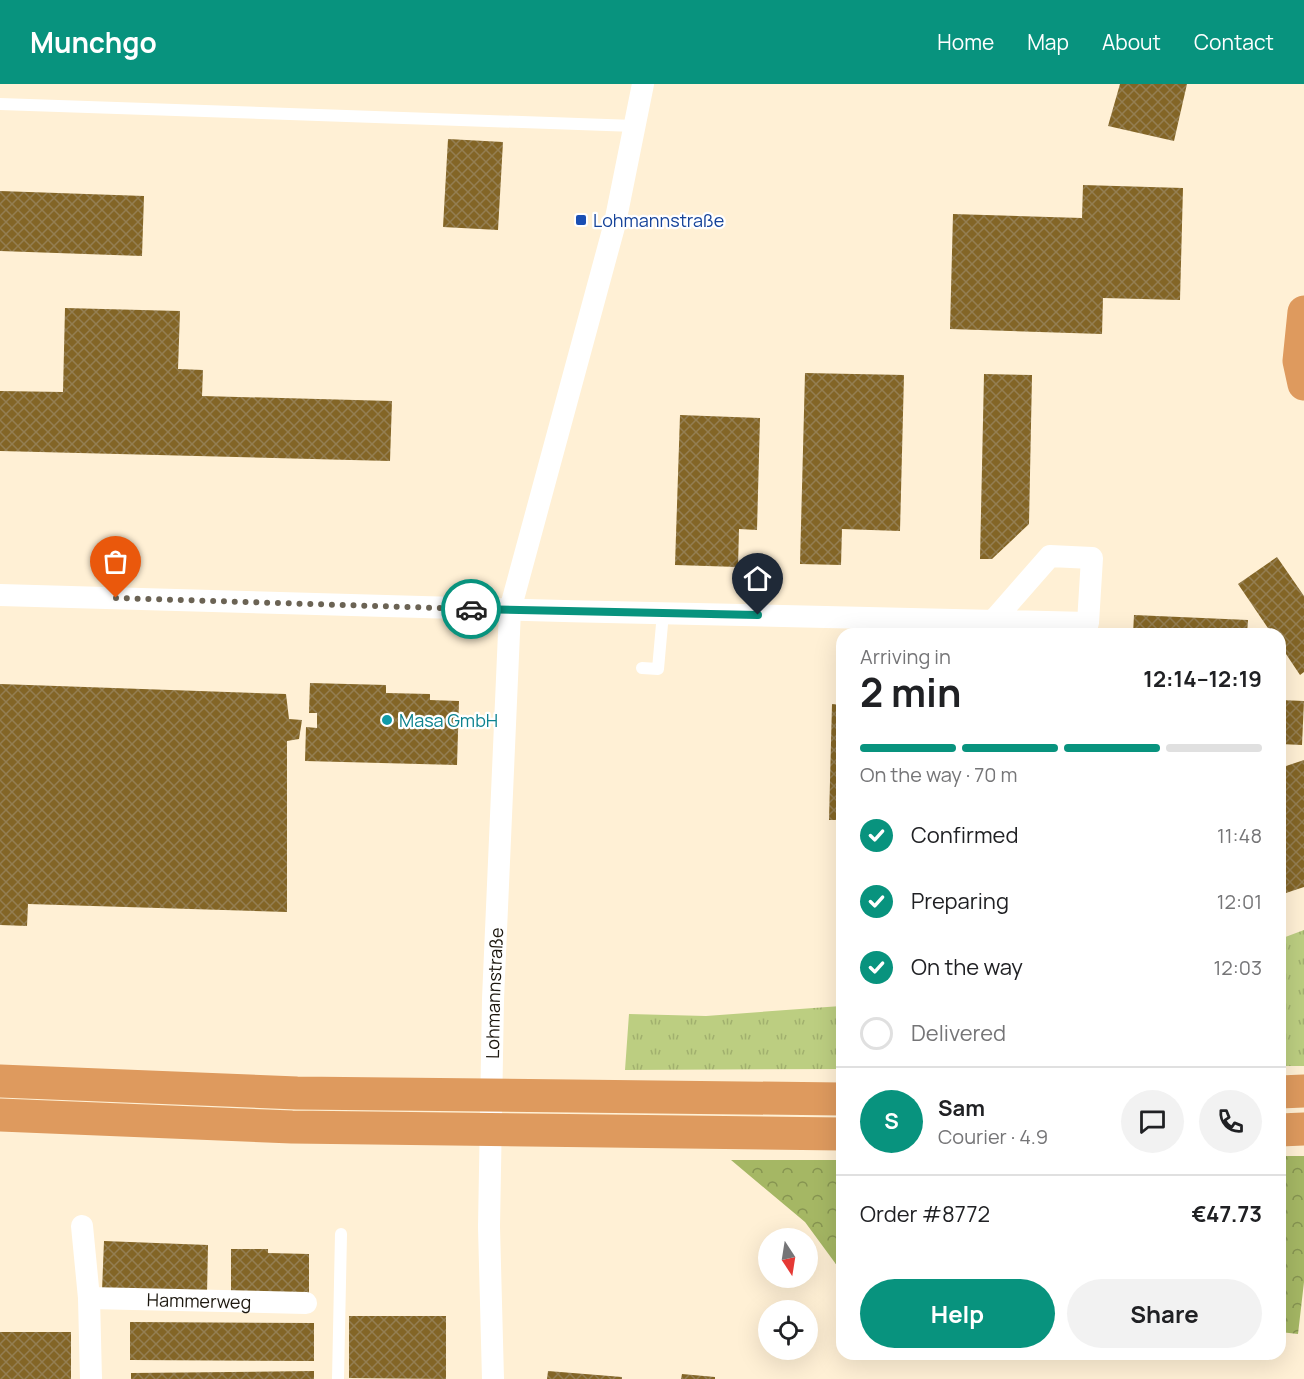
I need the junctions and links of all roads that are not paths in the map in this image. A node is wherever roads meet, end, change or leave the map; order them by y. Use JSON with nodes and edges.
{"nodes":[{"id":1,"x":643,"y":84,"type":"edge"},
{"id":2,"x":0,"y":104,"type":"edge"},
{"id":3,"x":635,"y":126,"type":"junction"},
{"id":4,"x":1304,"y":312,"type":"edge"},
{"id":5,"x":1304,"y":384,"type":"edge"},
{"id":6,"x":0,"y":595,"type":"edge"},
{"id":7,"x":510,"y":610,"type":"junction"},
{"id":8,"x":663,"y":613,"type":"junction"},
{"id":9,"x":993,"y":621,"type":"junction"},
{"id":10,"x":1069,"y":628,"type":"edge"},
{"id":11,"x":642,"y":668,"type":"dead end"},
{"id":12,"x":0,"y":1082,"type":"edge"},
{"id":13,"x":1304,"y":1091,"type":"edge"},
{"id":14,"x":1286,"y":1092,"type":"edge"},
{"id":15,"x":836,"y":1099,"type":"edge"},
{"id":16,"x":0,"y":1115,"type":"edge"},
{"id":17,"x":1304,"y":1129,"type":"edge"},
{"id":18,"x":1286,"y":1130,"type":"edge"},
{"id":19,"x":836,"y":1134,"type":"edge"},
{"id":20,"x":82,"y":1226,"type":"dead end"},
{"id":21,"x":341,"y":1234,"type":"dead end"},
{"id":22,"x":89,"y":1298,"type":"junction"},
{"id":23,"x":306,"y":1303,"type":"dead end"},
{"id":24,"x":91,"y":1379,"type":"edge"},
{"id":25,"x":338,"y":1379,"type":"edge"},
{"id":26,"x":493,"y":1379,"type":"edge"}],
"edges":[{"from":1,"to":3,"type":"street","name":"Lohmannstraße"},
{"from":2,"to":3,"type":"lane"},
{"from":3,"to":7,"type":"street","name":"Lohmannstraße"},
{"from":4,"to":5,"type":"highway"},
{"from":6,"to":7,"type":"street"},
{"from":7,"to":8,"type":"street"},
{"from":7,"to":26,"type":"street","name":"Lohmannstraße"},
{"from":8,"to":9,"type":"street"},
{"from":8,"to":11,"type":"lane"},
{"from":9,"to":10,"type":"street"},
{"from":9,"to":10,"type":"street"},
{"from":12,"to":15,"type":"highway"},
{"from":13,"to":14,"type":"highway"},
{"from":16,"to":19,"type":"highway"},
{"from":17,"to":18,"type":"highway"},
{"from":20,"to":22,"type":"street"},
{"from":21,"to":25,"type":"lane"},
{"from":22,"to":23,"type":"street","name":"Hammerweg"},
{"from":22,"to":24,"type":"street"}]}
